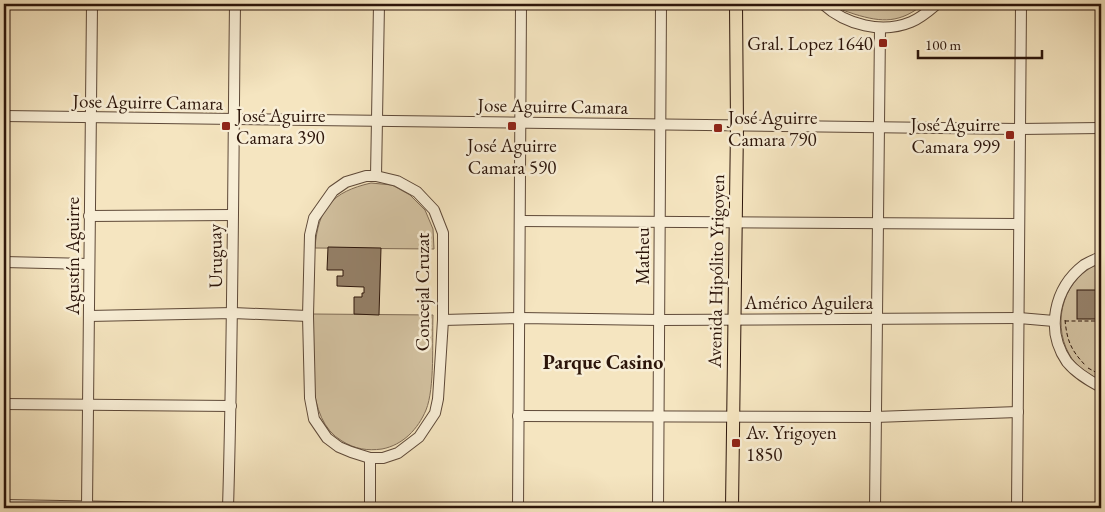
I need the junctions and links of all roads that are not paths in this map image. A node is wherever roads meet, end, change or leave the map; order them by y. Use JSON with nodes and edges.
{"nodes":[{"id":1,"x":92,"y":4,"type":"edge"},
{"id":2,"x":234,"y":4,"type":"edge"},
{"id":3,"x":379,"y":4,"type":"edge"},
{"id":4,"x":521,"y":4,"type":"edge"},
{"id":5,"x":661,"y":4,"type":"edge"},
{"id":6,"x":731,"y":4,"type":"edge"},
{"id":7,"x":736,"y":4,"type":"edge"},
{"id":8,"x":823,"y":4,"type":"edge"},
{"id":9,"x":937,"y":4,"type":"edge"},
{"id":10,"x":1021,"y":4,"type":"edge"},
{"id":11,"x":880,"y":28,"type":"junction"},
{"id":12,"x":4,"y":116,"type":"edge"},
{"id":13,"x":91,"y":119,"type":"junction"},
{"id":14,"x":234,"y":120,"type":"junction"},
{"id":15,"x":377,"y":121,"type":"junction"},
{"id":16,"x":520,"y":124,"type":"junction"},
{"id":17,"x":660,"y":125,"type":"junction"},
{"id":18,"x":733,"y":126,"type":"junction"},
{"id":19,"x":878,"y":127,"type":"junction"},
{"id":20,"x":1101,"y":128,"type":"edge"},
{"id":21,"x":1020,"y":129,"type":"junction"},
{"id":22,"x":376,"y":176,"type":"junction"},
{"id":23,"x":232,"y":215,"type":"junction"},
{"id":24,"x":89,"y":216,"type":"junction"},
{"id":25,"x":520,"y":222,"type":"junction"},
{"id":26,"x":660,"y":222,"type":"junction"},
{"id":27,"x":732,"y":223,"type":"junction"},
{"id":28,"x":878,"y":224,"type":"junction"},
{"id":29,"x":1019,"y":224,"type":"junction"},
{"id":30,"x":1101,"y":257,"type":"edge"},
{"id":31,"x":4,"y":262,"type":"edge"},
{"id":32,"x":89,"y":264,"type":"junction"},
{"id":33,"x":233,"y":313,"type":"junction"},
{"id":34,"x":89,"y":316,"type":"junction"},
{"id":35,"x":308,"y":316,"type":"junction"},
{"id":36,"x":520,"y":318,"type":"junction"},
{"id":37,"x":1019,"y":318,"type":"junction"},
{"id":38,"x":730,"y":319,"type":"junction"},
{"id":39,"x":876,"y":319,"type":"junction"},
{"id":40,"x":443,"y":320,"type":"junction"},
{"id":41,"x":660,"y":320,"type":"junction"},
{"id":42,"x":1061,"y":320,"type":"junction"},
{"id":43,"x":1101,"y":387,"type":"edge"},
{"id":44,"x":4,"y":404,"type":"edge"},
{"id":45,"x":88,"y":405,"type":"junction"},
{"id":46,"x":231,"y":406,"type":"junction"},
{"id":47,"x":1018,"y":412,"type":"junction"},
{"id":48,"x":660,"y":415,"type":"junction"},
{"id":49,"x":518,"y":416,"type":"junction"},
{"id":50,"x":729,"y":417,"type":"junction"},
{"id":51,"x":875,"y":418,"type":"junction"},
{"id":52,"x":370,"y":458,"type":"junction"},
{"id":53,"x":4,"y":504,"type":"edge"},
{"id":54,"x":88,"y":508,"type":"edge"},
{"id":55,"x":174,"y":508,"type":"edge"},
{"id":56,"x":228,"y":508,"type":"edge"},
{"id":57,"x":370,"y":508,"type":"edge"},
{"id":58,"x":518,"y":508,"type":"edge"},
{"id":59,"x":658,"y":508,"type":"edge"},
{"id":60,"x":725,"y":508,"type":"edge"},
{"id":61,"x":732,"y":508,"type":"edge"},
{"id":62,"x":875,"y":508,"type":"edge"},
{"id":63,"x":1017,"y":508,"type":"edge"}],
"edges":[{"from":1,"to":13,"type":"street","name":"Agustín Aguirre"},
{"from":2,"to":14,"type":"street","name":"Uruguay"},
{"from":3,"to":15,"type":"street"},
{"from":4,"to":16,"type":"street"},
{"from":5,"to":17,"type":"street","name":"Matheu"},
{"from":6,"to":18,"type":"main road","name":"Avenida Hipólito Yrigoyen"},
{"from":7,"to":18,"type":"main road","name":"Avenida Hipólito Yrigoyen"},
{"from":8,"to":11,"type":"street"},
{"from":9,"to":11,"type":"street"},
{"from":10,"to":21,"type":"street"},
{"from":11,"to":19,"type":"street"},
{"from":12,"to":13,"type":"street","name":"Jose Aguirre Camara"},
{"from":13,"to":14,"type":"street","name":"Jose Aguirre Camara"},
{"from":13,"to":24,"type":"street","name":"Agustín Aguirre"},
{"from":14,"to":15,"type":"street","name":"Jose Aguirre Camara"},
{"from":14,"to":23,"type":"street","name":"Uruguay"},
{"from":15,"to":16,"type":"street","name":"Jose Aguirre Camara"},
{"from":15,"to":22,"type":"street"},
{"from":16,"to":17,"type":"street","name":"Jose Aguirre Camara"},
{"from":16,"to":25,"type":"street"},
{"from":17,"to":18,"type":"street","name":"Jose Aguirre Camara"},
{"from":17,"to":26,"type":"street","name":"Matheu"},
{"from":18,"to":19,"type":"street","name":"Jose Aguirre Camara"},
{"from":18,"to":27,"type":"main road","name":"Avenida Hipólito Yrigoyen"},
{"from":19,"to":21,"type":"street","name":"Jose Aguirre Camara"},
{"from":19,"to":28,"type":"street"},
{"from":20,"to":21,"type":"street","name":"Jose Aguirre Camara"},
{"from":21,"to":29,"type":"street"},
{"from":22,"to":35,"type":"street","name":"Concejal Cruzat"},
{"from":22,"to":40,"type":"street","name":"Concejal Cruzat"},
{"from":23,"to":24,"type":"street"},
{"from":23,"to":33,"type":"street","name":"Uruguay"},
{"from":24,"to":32,"type":"street","name":"Agustín Aguirre"},
{"from":25,"to":26,"type":"street"},
{"from":25,"to":36,"type":"street"},
{"from":26,"to":27,"type":"street"},
{"from":26,"to":41,"type":"street","name":"Matheu"},
{"from":27,"to":28,"type":"street"},
{"from":27,"to":38,"type":"main road","name":"Avenida Hipólito Yrigoyen"},
{"from":28,"to":29,"type":"street"},
{"from":28,"to":39,"type":"street"},
{"from":29,"to":37,"type":"street"},
{"from":30,"to":42,"type":"street"},
{"from":31,"to":32,"type":"street"},
{"from":32,"to":34,"type":"street","name":"Agustín Aguirre"},
{"from":33,"to":34,"type":"street"},
{"from":33,"to":35,"type":"street"},
{"from":33,"to":46,"type":"street","name":"Uruguay"},
{"from":34,"to":45,"type":"street","name":"Agustín Aguirre"},
{"from":35,"to":52,"type":"street","name":"Concejal Cruzat"},
{"from":36,"to":40,"type":"street","name":"Américo Aguilera"},
{"from":36,"to":41,"type":"street","name":"Américo Aguilera"},
{"from":36,"to":49,"type":"street"},
{"from":37,"to":39,"type":"street","name":"Américo Aguilera"},
{"from":37,"to":42,"type":"street","name":"Américo Aguilera"},
{"from":37,"to":47,"type":"street"},
{"from":38,"to":39,"type":"street","name":"Américo Aguilera"},
{"from":38,"to":41,"type":"street","name":"Américo Aguilera"},
{"from":38,"to":50,"type":"main road","name":"Avenida Hipólito Yrigoyen"},
{"from":39,"to":51,"type":"street"},
{"from":40,"to":52,"type":"street","name":"Concejal Cruzat"},
{"from":41,"to":48,"type":"street","name":"Matheu"},
{"from":42,"to":43,"type":"street"},
{"from":44,"to":45,"type":"street"},
{"from":45,"to":46,"type":"street"},
{"from":45,"to":54,"type":"street","name":"Agustín Aguirre"},
{"from":46,"to":56,"type":"street","name":"Uruguay"},
{"from":47,"to":51,"type":"street"},
{"from":47,"to":63,"type":"street"},
{"from":48,"to":49,"type":"street"},
{"from":48,"to":50,"type":"street"},
{"from":48,"to":59,"type":"street","name":"Matheu"},
{"from":49,"to":58,"type":"street"},
{"from":50,"to":51,"type":"street"},
{"from":50,"to":60,"type":"main road","name":"Avenida Hipólito Yrigoyen"},
{"from":50,"to":61,"type":"main road","name":"Avenida Hipólito Yrigoyen"},
{"from":51,"to":62,"type":"street"},
{"from":52,"to":57,"type":"street"},
{"from":53,"to":54,"type":"street"},
{"from":54,"to":55,"type":"street"}]}
